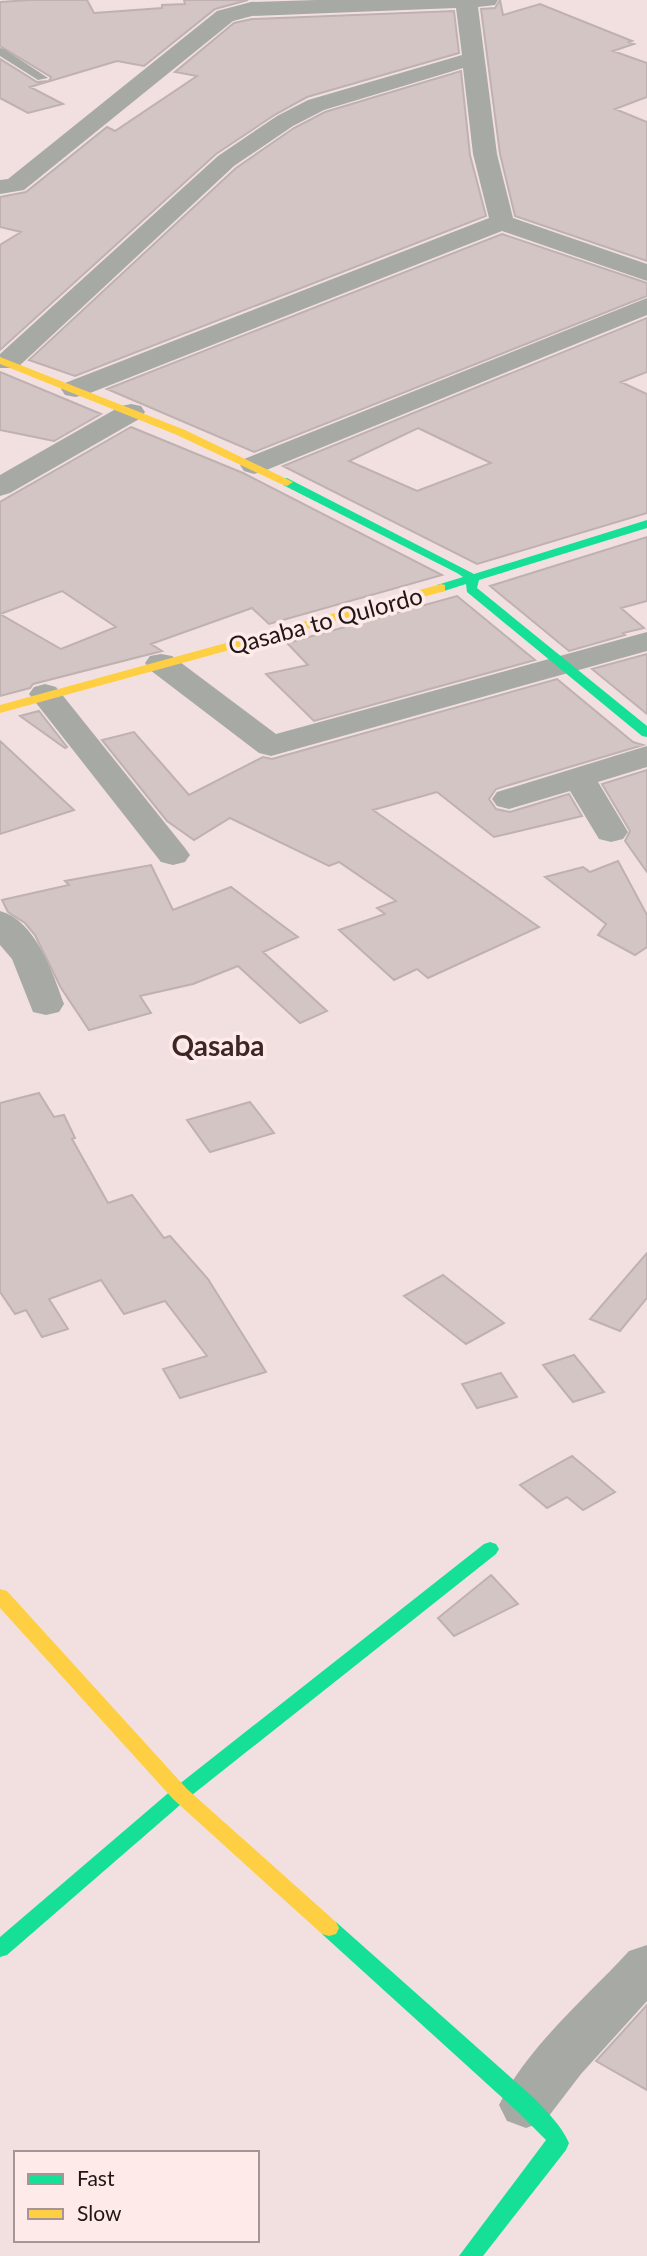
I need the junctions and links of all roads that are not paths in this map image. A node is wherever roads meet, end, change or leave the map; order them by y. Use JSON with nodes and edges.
{"nodes":[{"id":1,"x":466,"y":0,"type":"edge"},
{"id":2,"x":487,"y":0,"type":"edge"},
{"id":3,"x":0,"y":51,"type":"edge"},
{"id":4,"x":474,"y":59,"type":"junction"},
{"id":5,"x":43,"y":78,"type":"dead end"},
{"id":6,"x":0,"y":187,"type":"edge"},
{"id":7,"x":502,"y":222,"type":"junction"},
{"id":8,"x":647,"y":273,"type":"edge"},
{"id":9,"x":647,"y":306,"type":"edge"},
{"id":10,"x":3,"y":361,"type":"edge"},
{"id":11,"x":75,"y":388,"type":"junction"},
{"id":12,"x":131,"y":412,"type":"junction"},
{"id":13,"x":254,"y":465,"type":"junction"},
{"id":14,"x":0,"y":487,"type":"edge"},
{"id":15,"x":647,"y":524,"type":"edge"},
{"id":16,"x":474,"y":579,"type":"junction"},
{"id":17,"x":647,"y":641,"type":"edge"},
{"id":18,"x":161,"y":663,"type":"junction"},
{"id":19,"x":566,"y":665,"type":"junction"},
{"id":20,"x":45,"y":694,"type":"junction"},
{"id":21,"x":0,"y":709,"type":"edge"},
{"id":22,"x":647,"y":733,"type":"edge"},
{"id":23,"x":647,"y":756,"type":"edge"},
{"id":24,"x":579,"y":777,"type":"junction"},
{"id":25,"x":509,"y":799,"type":"dead end"},
{"id":26,"x":611,"y":832,"type":"dead end"},
{"id":27,"x":173,"y":855,"type":"dead end"},
{"id":28,"x":0,"y":922,"type":"edge"},
{"id":29,"x":46,"y":1004,"type":"dead end"},
{"id":30,"x":490,"y":1549,"type":"dead end"},
{"id":31,"x":0,"y":1596,"type":"edge"},
{"id":32,"x":180,"y":1794,"type":"junction"},
{"id":33,"x":0,"y":1949,"type":"edge"},
{"id":34,"x":647,"y":1966,"type":"edge"},
{"id":35,"x":526,"y":2105,"type":"junction"},
{"id":36,"x":470,"y":2256,"type":"edge"}],
"edges":[{"from":1,"to":2,"type":"street"},
{"from":1,"to":4,"type":"street"},
{"from":1,"to":6,"type":"street"},
{"from":3,"to":5,"type":"lane"},
{"from":4,"to":7,"type":"street"},
{"from":4,"to":10,"type":"street"},
{"from":7,"to":8,"type":"street"},
{"from":7,"to":11,"type":"street"},
{"from":9,"to":13,"type":"street"},
{"from":10,"to":11,"type":"street"},
{"from":11,"to":12,"type":"street"},
{"from":12,"to":13,"type":"street"},
{"from":12,"to":14,"type":"street"},
{"from":13,"to":16,"type":"street"},
{"from":15,"to":16,"type":"street","name":"Qasaba to Qulordo"},
{"from":16,"to":18,"type":"street","name":"Qasaba to Qulordo"},
{"from":16,"to":19,"type":"street"},
{"from":17,"to":19,"type":"street"},
{"from":18,"to":19,"type":"street"},
{"from":18,"to":20,"type":"street","name":"Qasaba to Qulordo"},
{"from":19,"to":22,"type":"street"},
{"from":20,"to":21,"type":"street","name":"Qasaba to Qulordo"},
{"from":20,"to":27,"type":"street"},
{"from":23,"to":24,"type":"street"},
{"from":24,"to":25,"type":"street"},
{"from":24,"to":26,"type":"street"},
{"from":28,"to":29,"type":"street"},
{"from":30,"to":32,"type":"street"},
{"from":31,"to":32,"type":"street"},
{"from":32,"to":33,"type":"street"},
{"from":32,"to":35,"type":"street"},
{"from":34,"to":35,"type":"street"},
{"from":35,"to":36,"type":"street"}]}
